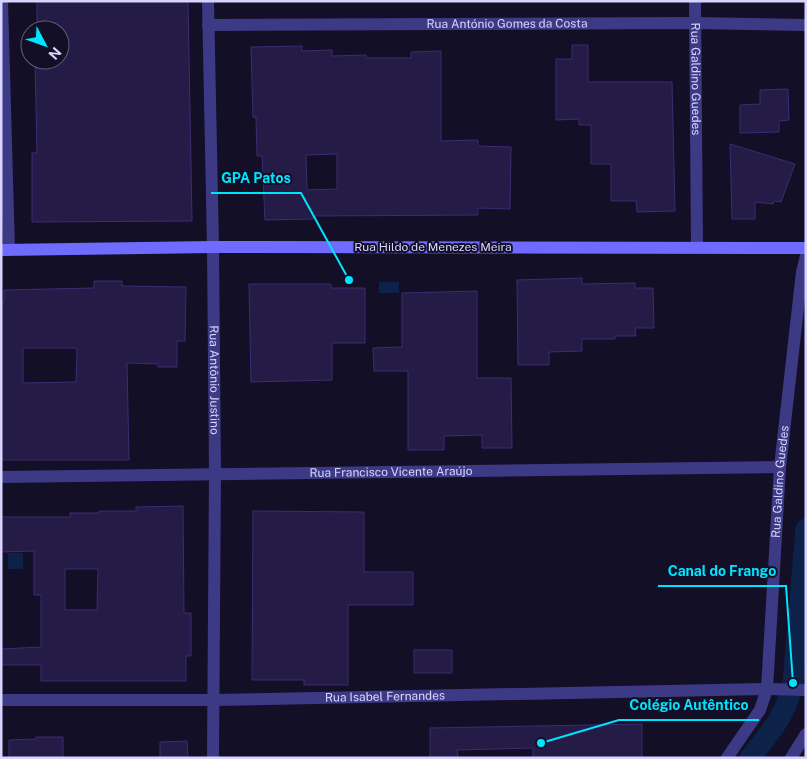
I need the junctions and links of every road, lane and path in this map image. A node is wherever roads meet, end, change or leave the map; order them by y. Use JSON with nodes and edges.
{"nodes":[{"id":1,"x":2,"y":1,"type":"edge"},
{"id":2,"x":208,"y":1,"type":"edge"},
{"id":3,"x":696,"y":1,"type":"edge"},
{"id":4,"x":696,"y":23,"type":"junction"},
{"id":5,"x":208,"y":25,"type":"junction"},
{"id":6,"x":806,"y":25,"type":"edge"},
{"id":7,"x":213,"y":247,"type":"junction"},
{"id":8,"x":697,"y":247,"type":"junction"},
{"id":9,"x":806,"y":248,"type":"edge"},
{"id":10,"x":5,"y":250,"type":"edge"},
{"id":11,"x":806,"y":256,"type":"edge"},
{"id":12,"x":780,"y":466,"type":"junction"},
{"id":13,"x":215,"y":473,"type":"junction"},
{"id":14,"x":1,"y":477,"type":"edge"},
{"id":15,"x":767,"y":689,"type":"junction"},
{"id":16,"x":806,"y":690,"type":"edge"},
{"id":17,"x":1,"y":700,"type":"edge"},
{"id":18,"x":213,"y":700,"type":"junction"},
{"id":19,"x":806,"y":734,"type":"edge"},
{"id":20,"x":213,"y":758,"type":"edge"},
{"id":21,"x":727,"y":758,"type":"edge"},
{"id":22,"x":791,"y":758,"type":"edge"}],
"edges":[{"from":1,"to":10,"type":"street"},
{"from":2,"to":5,"type":"street","name":"Rua Antônio Justino"},
{"from":3,"to":4,"type":"street","name":"Rua Galdino Guedes"},
{"from":4,"to":5,"type":"street","name":"Rua António Gomes da Costa"},
{"from":4,"to":6,"type":"street","name":"Rua António Gomes da Costa"},
{"from":4,"to":8,"type":"street","name":"Rua Galdino Guedes"},
{"from":5,"to":7,"type":"street","name":"Rua Antônio Justino"},
{"from":7,"to":8,"type":"street","name":"Rua Hildo de Menezes Meira"},
{"from":7,"to":10,"type":"street","name":"Rua Hildo de Menezes Meira"},
{"from":7,"to":13,"type":"street","name":"Rua Antônio Justino"},
{"from":8,"to":9,"type":"street","name":"Rua Hildo de Menezes Meira"},
{"from":11,"to":12,"type":"street","name":"Rua Galdino Guedes"},
{"from":12,"to":13,"type":"street","name":"Rua Francisco Vicente Araújo"},
{"from":12,"to":15,"type":"street","name":"Rua Galdino Guedes"},
{"from":13,"to":14,"type":"street","name":"Rua Francisco Vicente Araújo"},
{"from":13,"to":18,"type":"street","name":"Rua Antônio Justino"},
{"from":15,"to":16,"type":"street","name":"Rua Isabel Fernandes"},
{"from":15,"to":18,"type":"street","name":"Rua Isabel Fernandes"},
{"from":15,"to":21,"type":"street","name":"Rua Galdino Guedes"},
{"from":17,"to":18,"type":"street","name":"Rua Isabel Fernandes"},
{"from":18,"to":20,"type":"street","name":"Rua Antônio Justino"},
{"from":19,"to":22,"type":"street"}]}
